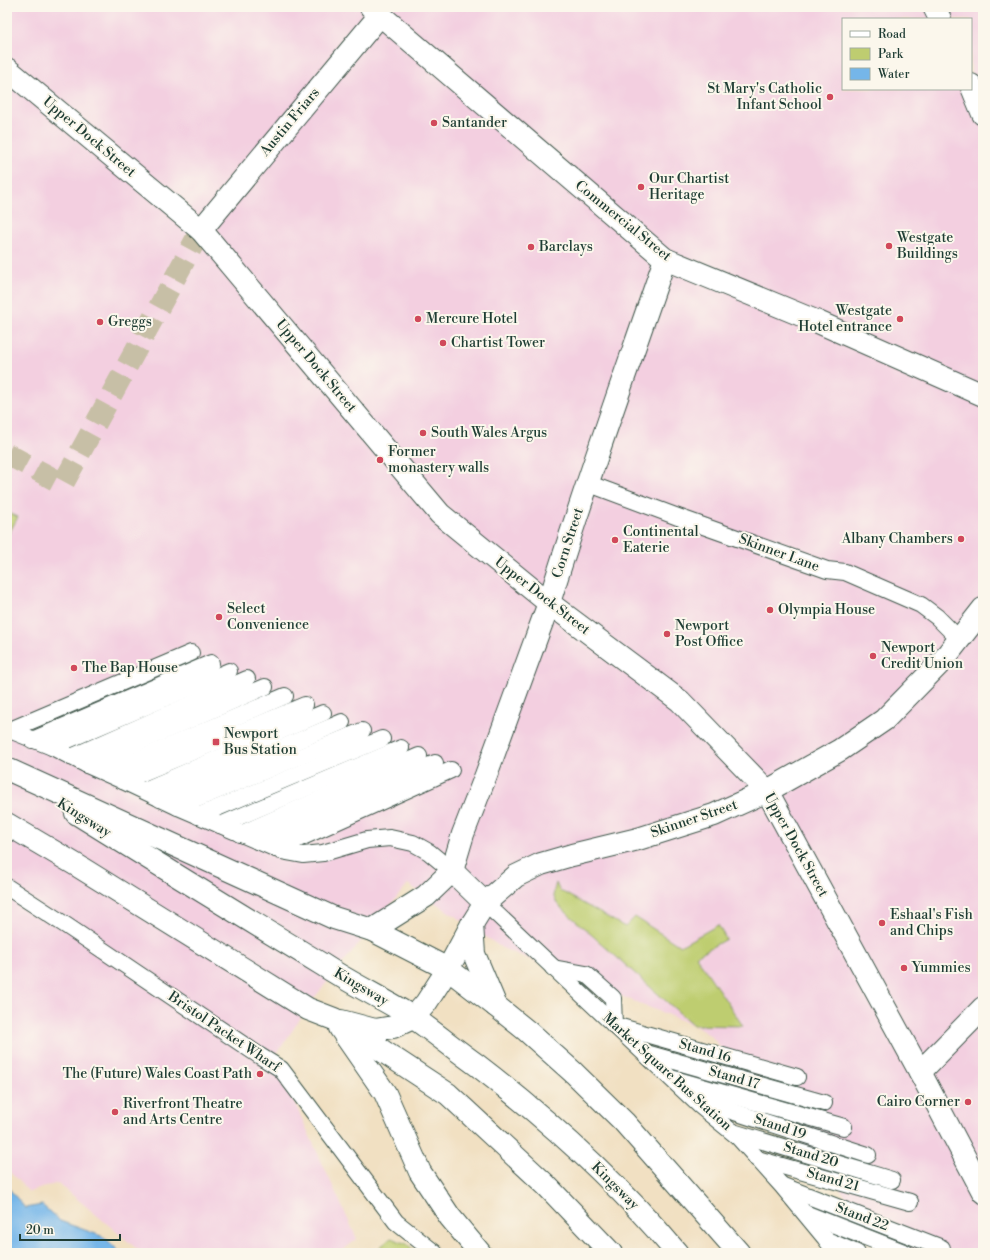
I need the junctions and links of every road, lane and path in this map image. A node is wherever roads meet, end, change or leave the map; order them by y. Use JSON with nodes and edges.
{"nodes":[{"id":1,"x":934,"y":7,"type":"edge"},
{"id":2,"x":376,"y":11,"type":"edge"},
{"id":3,"x":940,"y":18,"type":"edge"},
{"id":4,"x":7,"y":68,"type":"edge"},
{"id":5,"x":972,"y":87,"type":"edge"},
{"id":6,"x":983,"y":114,"type":"edge"},
{"id":7,"x":201,"y":230,"type":"junction"},
{"id":8,"x":665,"y":259,"type":"junction"},
{"id":9,"x":983,"y":395,"type":"edge"},
{"id":10,"x":587,"y":483,"type":"junction"},
{"id":11,"x":549,"y":603,"type":"junction"},
{"id":12,"x":983,"y":608,"type":"edge"},
{"id":13,"x":959,"y":639,"type":"junction"},
{"id":14,"x":190,"y":653,"type":"dead end"},
{"id":15,"x":211,"y":663,"type":"dead end"},
{"id":16,"x":229,"y":671,"type":"dead end"},
{"id":17,"x":247,"y":679,"type":"dead end"},
{"id":18,"x":264,"y":687,"type":"dead end"},
{"id":19,"x":285,"y":696,"type":"dead end"},
{"id":20,"x":305,"y":706,"type":"dead end"},
{"id":21,"x":323,"y":713,"type":"dead end"},
{"id":22,"x":342,"y":722,"type":"dead end"},
{"id":23,"x":8,"y":730,"type":"edge"},
{"id":24,"x":362,"y":731,"type":"dead end"},
{"id":25,"x":382,"y":739,"type":"dead end"},
{"id":26,"x":32,"y":740,"type":"junction"},
{"id":27,"x":52,"y":747,"type":"junction"},
{"id":28,"x":401,"y":748,"type":"dead end"},
{"id":29,"x":419,"y":756,"type":"dead end"},
{"id":30,"x":71,"y":757,"type":"junction"},
{"id":31,"x":435,"y":763,"type":"dead end"},
{"id":32,"x":86,"y":765,"type":"junction"},
{"id":33,"x":7,"y":770,"type":"edge"},
{"id":34,"x":451,"y":770,"type":"dead end"},
{"id":35,"x":106,"y":773,"type":"junction"},
{"id":36,"x":123,"y":781,"type":"junction"},
{"id":37,"x":144,"y":790,"type":"junction"},
{"id":38,"x":767,"y":791,"type":"junction"},
{"id":39,"x":160,"y":799,"type":"junction"},
{"id":40,"x":178,"y":807,"type":"junction"},
{"id":41,"x":198,"y":816,"type":"junction"},
{"id":42,"x":7,"y":824,"type":"edge"},
{"id":43,"x":220,"y":825,"type":"junction"},
{"id":44,"x":240,"y":834,"type":"junction"},
{"id":45,"x":257,"y":841,"type":"junction"},
{"id":46,"x":276,"y":849,"type":"junction"},
{"id":47,"x":452,"y":871,"type":"junction"},
{"id":48,"x":7,"y":887,"type":"edge"},
{"id":49,"x":485,"y":903,"type":"junction"},
{"id":50,"x":472,"y":924,"type":"junction"},
{"id":51,"x":372,"y":930,"type":"junction"},
{"id":52,"x":448,"y":969,"type":"junction"},
{"id":53,"x":496,"y":1006,"type":"junction"},
{"id":54,"x":983,"y":1008,"type":"edge"},
{"id":55,"x":413,"y":1018,"type":"junction"},
{"id":56,"x":334,"y":1019,"type":"junction"},
{"id":57,"x":614,"y":1024,"type":"junction"},
{"id":58,"x":644,"y":1053,"type":"junction"},
{"id":59,"x":920,"y":1072,"type":"junction"},
{"id":60,"x":797,"y":1077,"type":"dead end"},
{"id":61,"x":671,"y":1078,"type":"junction"},
{"id":62,"x":693,"y":1099,"type":"junction"},
{"id":63,"x":824,"y":1103,"type":"dead end"},
{"id":64,"x":844,"y":1127,"type":"dead end"},
{"id":65,"x":730,"y":1131,"type":"junction"},
{"id":66,"x":868,"y":1155,"type":"dead end"},
{"id":67,"x":757,"y":1159,"type":"junction"},
{"id":68,"x":892,"y":1180,"type":"dead end"},
{"id":69,"x":782,"y":1186,"type":"junction"},
{"id":70,"x":983,"y":1192,"type":"edge"},
{"id":71,"x":910,"y":1202,"type":"dead end"},
{"id":72,"x":805,"y":1214,"type":"junction"},
{"id":73,"x":832,"y":1247,"type":"edge"},
{"id":74,"x":942,"y":1248,"type":"dead end"},
{"id":75,"x":435,"y":1253,"type":"edge"},
{"id":76,"x":480,"y":1253,"type":"edge"},
{"id":77,"x":611,"y":1253,"type":"edge"},
{"id":78,"x":676,"y":1253,"type":"edge"},
{"id":79,"x":739,"y":1253,"type":"edge"},
{"id":80,"x":857,"y":1253,"type":"edge"},
{"id":81,"x":906,"y":1253,"type":"edge"}],
"edges":[{"from":1,"to":3,"type":"street"},
{"from":2,"to":7,"type":"street","name":"Austin Friars"},
{"from":2,"to":8,"type":"street","name":"Commercial Street"},
{"from":4,"to":7,"type":"street","name":"Upper Dock Street"},
{"from":5,"to":6,"type":"street"},
{"from":7,"to":11,"type":"street","name":"Upper Dock Street"},
{"from":8,"to":9,"type":"street","name":"Commercial Street"},
{"from":8,"to":10,"type":"street","name":"Corn Street"},
{"from":10,"to":11,"type":"street","name":"Corn Street"},
{"from":10,"to":13,"type":"lane","name":"Skinner Lane"},
{"from":11,"to":38,"type":"street","name":"Upper Dock Street"},
{"from":11,"to":47,"type":"street","name":"Corn Street"},
{"from":12,"to":13,"type":"street","name":"Skinner Street"},
{"from":13,"to":38,"type":"street","name":"Skinner Street"},
{"from":14,"to":23,"type":"lane"},
{"from":15,"to":26,"type":"lane"},
{"from":16,"to":27,"type":"lane"},
{"from":17,"to":30,"type":"lane"},
{"from":18,"to":32,"type":"lane"},
{"from":19,"to":35,"type":"lane"},
{"from":20,"to":36,"type":"lane"},
{"from":21,"to":37,"type":"lane"},
{"from":22,"to":39,"type":"lane"},
{"from":23,"to":26,"type":"lane"},
{"from":24,"to":40,"type":"lane"},
{"from":25,"to":41,"type":"lane"},
{"from":26,"to":27,"type":"lane"},
{"from":27,"to":30,"type":"lane"},
{"from":28,"to":43,"type":"lane"},
{"from":29,"to":44,"type":"lane"},
{"from":30,"to":32,"type":"lane"},
{"from":31,"to":45,"type":"lane"},
{"from":32,"to":35,"type":"lane"},
{"from":33,"to":51,"type":"street"},
{"from":33,"to":55,"type":"street","name":"Kingsway"},
{"from":34,"to":46,"type":"lane"},
{"from":35,"to":36,"type":"lane"},
{"from":36,"to":37,"type":"lane"},
{"from":37,"to":39,"type":"lane"},
{"from":38,"to":49,"type":"street","name":"Skinner Street"},
{"from":38,"to":59,"type":"street","name":"Upper Dock Street"},
{"from":39,"to":40,"type":"lane"},
{"from":40,"to":41,"type":"lane"},
{"from":41,"to":43,"type":"lane"},
{"from":42,"to":56,"type":"street"},
{"from":43,"to":44,"type":"lane"},
{"from":44,"to":45,"type":"lane"},
{"from":45,"to":46,"type":"lane"},
{"from":46,"to":47,"type":"lane"},
{"from":47,"to":49,"type":"street"},
{"from":47,"to":51,"type":"street","name":"Corn Street"},
{"from":48,"to":75,"type":"lane","name":"Bristol Packet Wharf"},
{"from":49,"to":50,"type":"street","name":"Skinner Street"},
{"from":49,"to":57,"type":"lane","name":"Market Square Bus Station"},
{"from":50,"to":52,"type":"street","name":"Skinner Street"},
{"from":50,"to":53,"type":"street"},
{"from":51,"to":52,"type":"street"},
{"from":52,"to":53,"type":"street"},
{"from":52,"to":55,"type":"street","name":"Skinner Street"},
{"from":53,"to":79,"type":"street"},
{"from":54,"to":59,"type":"street"},
{"from":55,"to":56,"type":"street"},
{"from":55,"to":78,"type":"street","name":"Kingsway"},
{"from":56,"to":76,"type":"street"},
{"from":56,"to":77,"type":"street"},
{"from":57,"to":58,"type":"lane","name":"Market Square Bus Station"},
{"from":57,"to":60,"type":"lane","name":"Stand 16"},
{"from":58,"to":61,"type":"lane","name":"Market Square Bus Station"},
{"from":58,"to":63,"type":"lane","name":"Stand 17"},
{"from":59,"to":70,"type":"street","name":"Upper Dock Street"},
{"from":61,"to":62,"type":"lane","name":"Market Square Bus Station"},
{"from":61,"to":64,"type":"lane"},
{"from":62,"to":65,"type":"lane","name":"Market Square Bus Station"},
{"from":62,"to":66,"type":"lane","name":"Stand 19"},
{"from":65,"to":67,"type":"lane","name":"Market Square Bus Station"},
{"from":65,"to":68,"type":"lane","name":"Stand 20"},
{"from":67,"to":69,"type":"lane","name":"Market Square Bus Station"},
{"from":67,"to":71,"type":"lane","name":"Stand 21"},
{"from":69,"to":72,"type":"lane","name":"Market Square Bus Station"},
{"from":69,"to":74,"type":"lane","name":"Stand 22"},
{"from":72,"to":73,"type":"lane","name":"Market Square Bus Station"},
{"from":72,"to":81,"type":"lane"},
{"from":73,"to":80,"type":"lane"}]}
